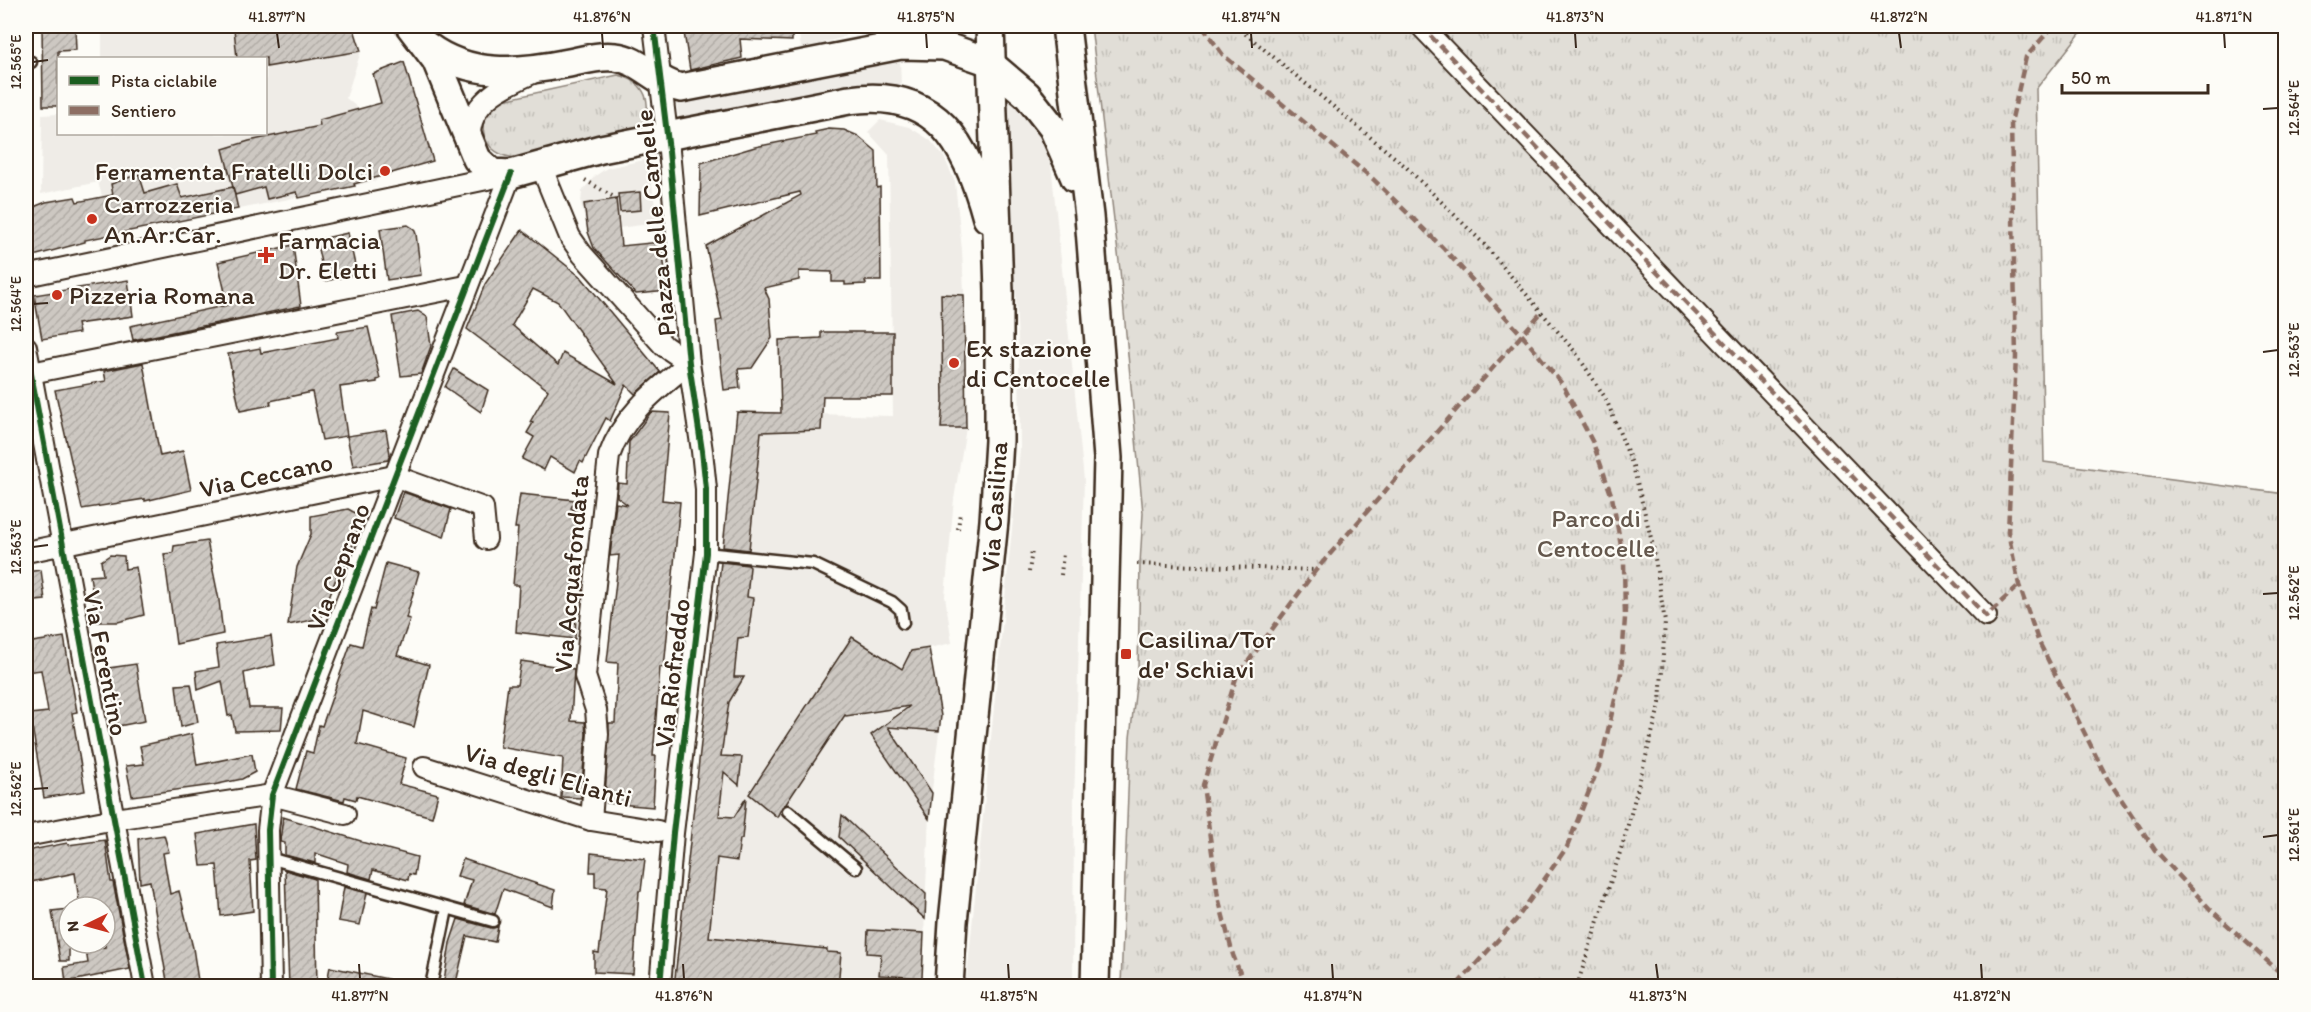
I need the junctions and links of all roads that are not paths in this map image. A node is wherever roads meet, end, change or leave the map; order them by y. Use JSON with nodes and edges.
{"nodes":[{"id":1,"x":654,"y":26,"type":"edge"},
{"id":2,"x":925,"y":26,"type":"edge"},
{"id":3,"x":990,"y":26,"type":"edge"},
{"id":4,"x":1066,"y":26,"type":"edge"},
{"id":5,"x":1421,"y":26,"type":"edge"},
{"id":6,"x":419,"y":36,"type":"edge"},
{"id":7,"x":880,"y":48,"type":"junction"},
{"id":8,"x":992,"y":64,"type":"junction"},
{"id":9,"x":545,"y":68,"type":"junction"},
{"id":10,"x":659,"y":79,"type":"junction"},
{"id":11,"x":668,"y":136,"type":"junction"},
{"id":12,"x":467,"y":138,"type":"junction"},
{"id":13,"x":541,"y":166,"type":"junction"},
{"id":14,"x":511,"y":174,"type":"junction"},
{"id":15,"x":1089,"y":216,"type":"junction"},
{"id":16,"x":26,"y":276,"type":"edge"},
{"id":17,"x":466,"y":286,"type":"junction"},
{"id":18,"x":999,"y":291,"type":"junction"},
{"id":19,"x":26,"y":347,"type":"edge"},
{"id":20,"x":689,"y":363,"type":"junction"},
{"id":21,"x":28,"y":373,"type":"edge"},
{"id":22,"x":394,"y":476,"type":"junction"},
{"id":23,"x":486,"y":539,"type":"dead end"},
{"id":24,"x":64,"y":545,"type":"junction"},
{"id":25,"x":26,"y":552,"type":"edge"},
{"id":26,"x":706,"y":553,"type":"junction"},
{"id":27,"x":1986,"y":616,"type":"dead end"},
{"id":28,"x":903,"y":623,"type":"dead end"},
{"id":29,"x":424,"y":767,"type":"dead end"},
{"id":30,"x":272,"y":795,"type":"junction"},
{"id":31,"x":789,"y":811,"type":"dead end"},
{"id":32,"x":345,"y":814,"type":"dead end"},
{"id":33,"x":115,"y":819,"type":"junction"},
{"id":34,"x":591,"y":820,"type":"junction"},
{"id":35,"x":658,"y":831,"type":"dead end"},
{"id":36,"x":26,"y":836,"type":"edge"},
{"id":37,"x":269,"y":858,"type":"junction"},
{"id":38,"x":856,"y":867,"type":"dead end"},
{"id":39,"x":447,"y":909,"type":"junction"},
{"id":40,"x":493,"y":921,"type":"dead end"},
{"id":41,"x":145,"y":987,"type":"edge"},
{"id":42,"x":271,"y":987,"type":"edge"},
{"id":43,"x":431,"y":987,"type":"edge"},
{"id":44,"x":660,"y":987,"type":"edge"},
{"id":45,"x":949,"y":987,"type":"edge"},
{"id":46,"x":1095,"y":987,"type":"edge"}],
"edges":[{"from":1,"to":10,"type":"street"},
{"from":2,"to":7,"type":"main road"},
{"from":3,"to":8,"type":"main road","name":"Via Casilina"},
{"from":4,"to":15,"type":"main road"},
{"from":5,"to":27,"type":"street"},
{"from":6,"to":9,"type":"main road"},
{"from":6,"to":12,"type":"main road"},
{"from":7,"to":8,"type":"main road"},
{"from":7,"to":10,"type":"main road"},
{"from":8,"to":15,"type":"main road"},
{"from":8,"to":18,"type":"main road","name":"Via Casilina"},
{"from":9,"to":10,"type":"main road","name":"Piazza delle Camelie"},
{"from":9,"to":12,"type":"street","name":"Piazza delle Camelie"},
{"from":10,"to":11,"type":"street","name":"Piazza delle Camelie"},
{"from":11,"to":13,"type":"main road","name":"Piazza delle Camelie"},
{"from":11,"to":18,"type":"main road"},
{"from":11,"to":20,"type":"street","name":"Piazza delle Camelie"},
{"from":12,"to":14,"type":"main road"},
{"from":13,"to":14,"type":"main road","name":"Piazza delle Camelie"},
{"from":13,"to":20,"type":"street","name":"Piazza delle Camelie"},
{"from":14,"to":16,"type":"street"},
{"from":14,"to":17,"type":"street","name":"Via Ceprano"},
{"from":15,"to":46,"type":"main road"},
{"from":17,"to":21,"type":"street"},
{"from":17,"to":22,"type":"street","name":"Via Ceprano"},
{"from":18,"to":45,"type":"main road","name":"Via Casilina"},
{"from":19,"to":21,"type":"street","name":"Via Ferentino"},
{"from":20,"to":26,"type":"street","name":"Via Riofreddo"},
{"from":20,"to":34,"type":"street","name":"Via Acquafondata"},
{"from":21,"to":24,"type":"street","name":"Via Ferentino"},
{"from":22,"to":23,"type":"street"},
{"from":22,"to":24,"type":"street","name":"Via Ceccano"},
{"from":22,"to":30,"type":"street","name":"Via Ceprano"},
{"from":24,"to":25,"type":"street","name":"Via Ceccano"},
{"from":24,"to":33,"type":"street","name":"Via Ferentino"},
{"from":26,"to":28,"type":"lane"},
{"from":26,"to":44,"type":"street","name":"Via Riofreddo"},
{"from":29,"to":34,"type":"street","name":"Via degli Elianti"},
{"from":30,"to":32,"type":"street"},
{"from":30,"to":33,"type":"street"},
{"from":30,"to":37,"type":"street","name":"Via Ceprano"},
{"from":31,"to":38,"type":"lane"},
{"from":33,"to":36,"type":"street"},
{"from":33,"to":41,"type":"street","name":"Via Ferentino"},
{"from":34,"to":35,"type":"street","name":"Via degli Elianti"},
{"from":37,"to":39,"type":"lane"},
{"from":37,"to":42,"type":"street","name":"Via Ceprano"},
{"from":39,"to":40,"type":"lane"},
{"from":39,"to":43,"type":"lane"}]}
